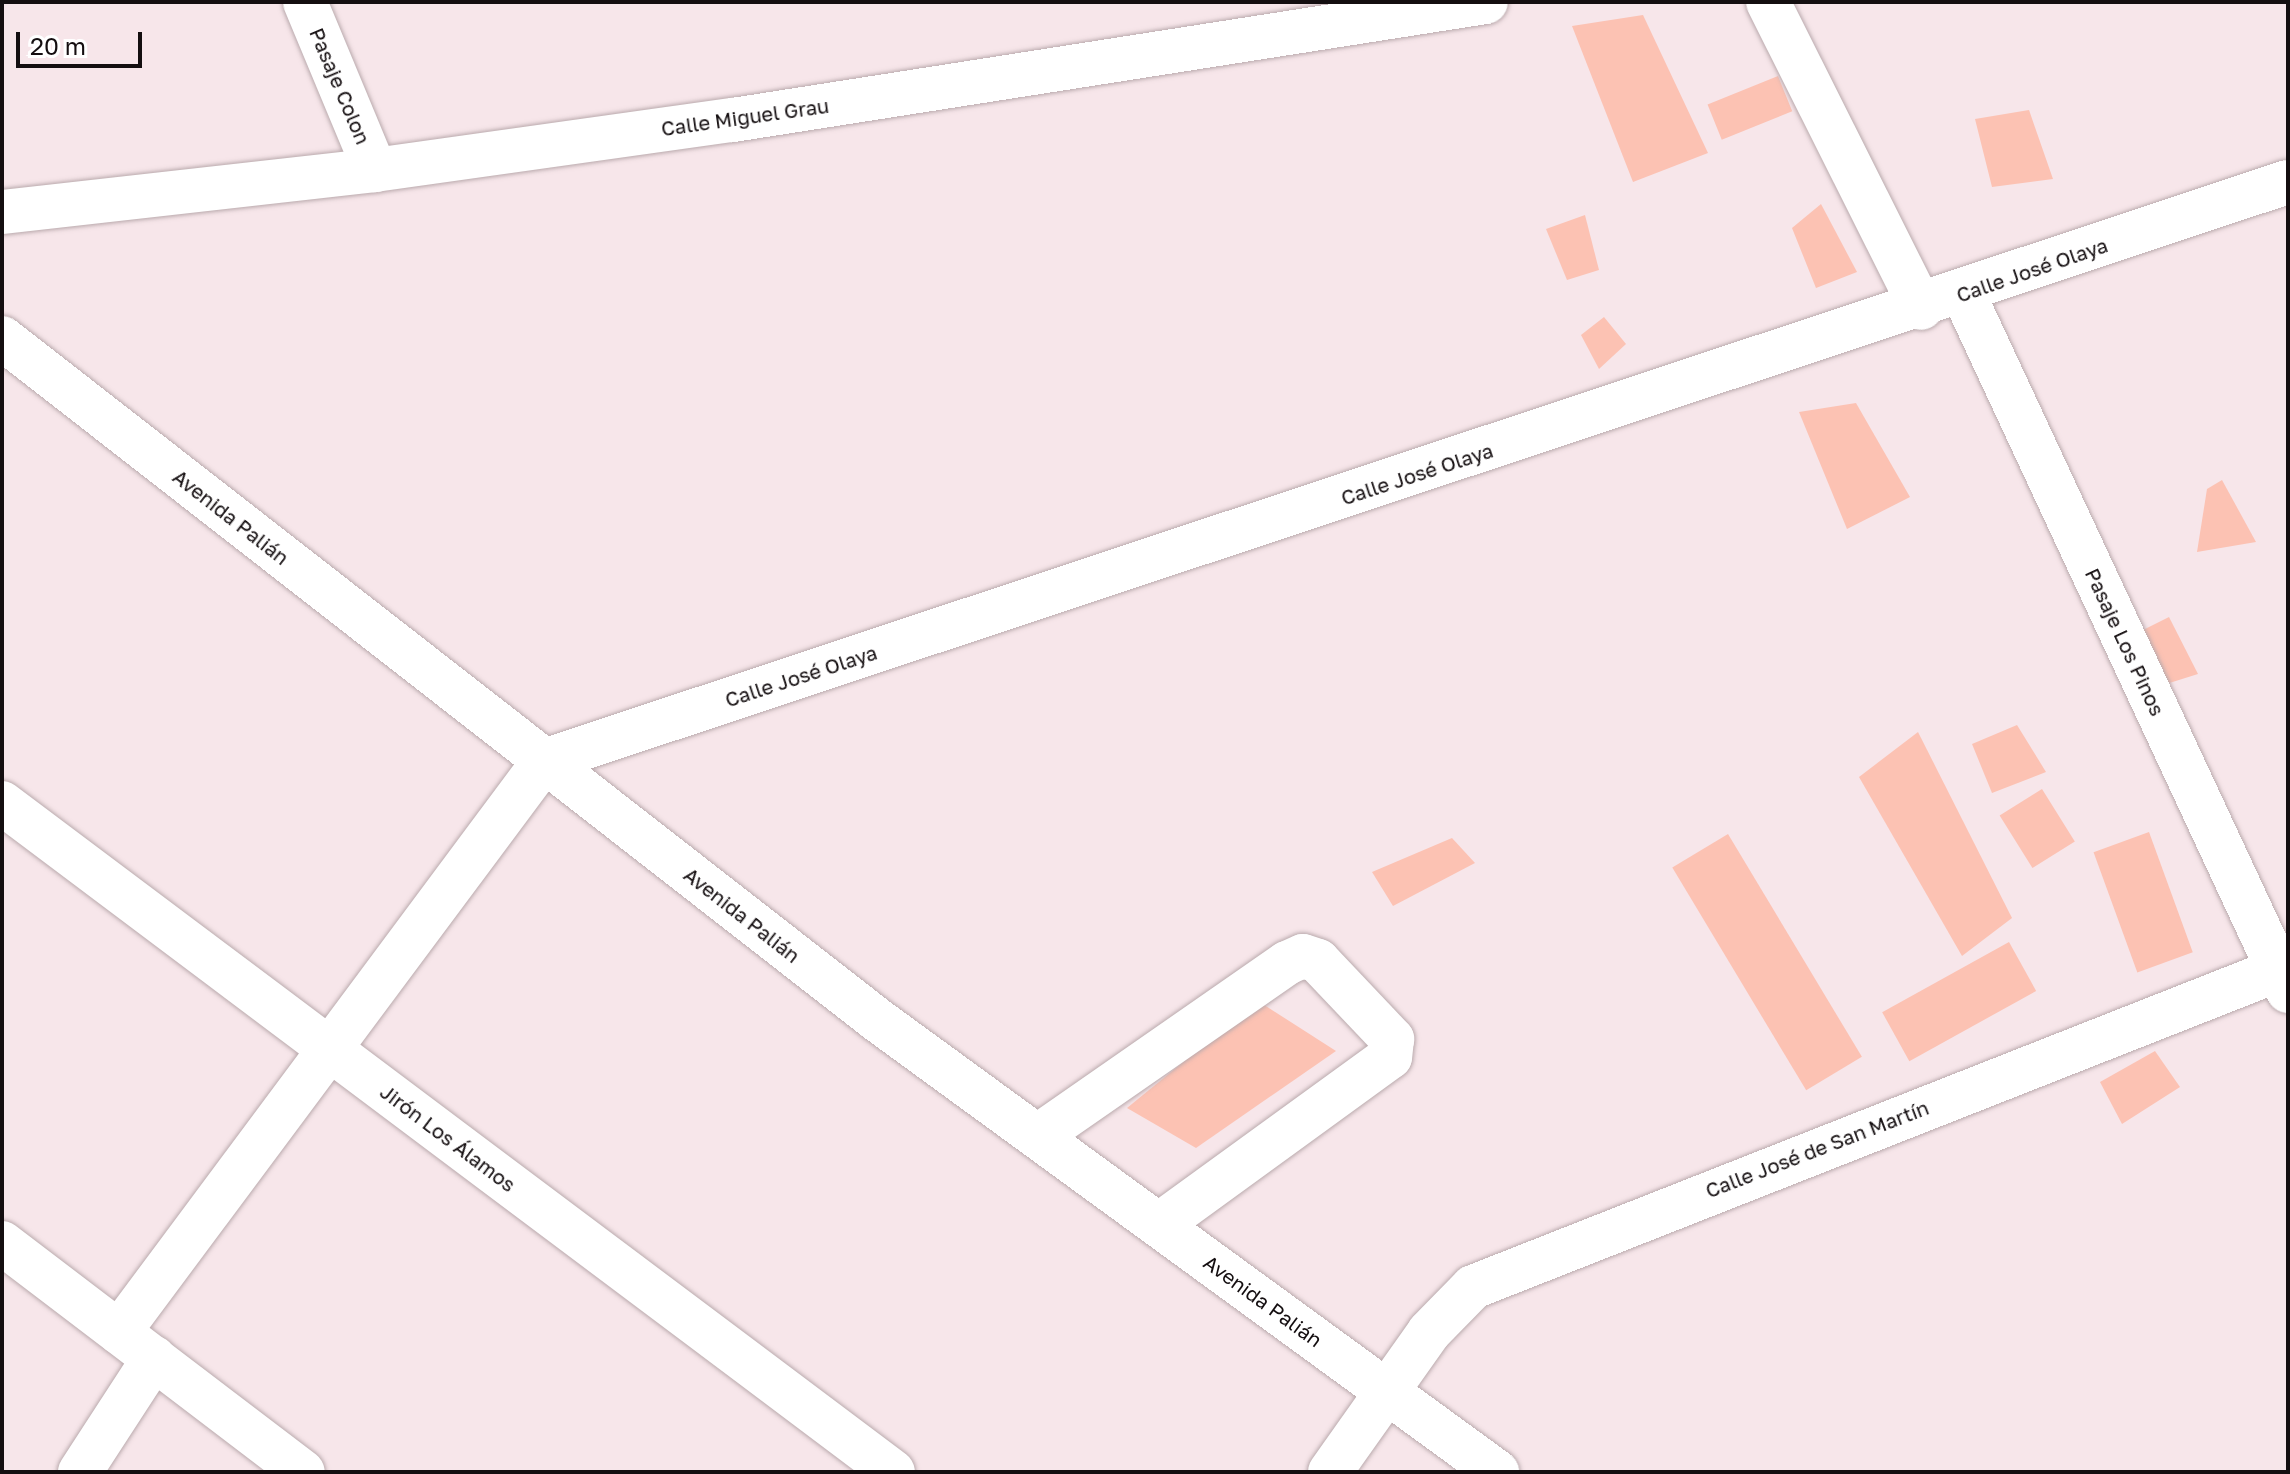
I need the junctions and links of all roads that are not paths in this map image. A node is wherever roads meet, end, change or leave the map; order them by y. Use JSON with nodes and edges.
{"nodes":[{"id":1,"x":305,"y":2,"type":"edge"},
{"id":2,"x":1486,"y":2,"type":"edge"},
{"id":3,"x":1768,"y":2,"type":"edge"},
{"id":4,"x":375,"y":170,"type":"junction"},
{"id":5,"x":2288,"y":182,"type":"edge"},
{"id":6,"x":2,"y":212,"type":"edge"},
{"id":7,"x":1963,"y":293,"type":"junction"},
{"id":8,"x":1921,"y":308,"type":"junction"},
{"id":9,"x":2,"y":338,"type":"edge"},
{"id":10,"x":544,"y":761,"type":"junction"},
{"id":11,"x":2,"y":803,"type":"edge"},
{"id":12,"x":2285,"y":976,"type":"edge"},
{"id":13,"x":329,"y":1049,"type":"junction"},
{"id":14,"x":1038,"y":1136,"type":"junction"},
{"id":15,"x":1159,"y":1225,"type":"junction"},
{"id":16,"x":2,"y":1243,"type":"edge"},
{"id":17,"x":119,"y":1332,"type":"junction"},
{"id":18,"x":154,"y":1358,"type":"junction"},
{"id":19,"x":1387,"y":1391,"type":"junction"},
{"id":20,"x":80,"y":1472,"type":"edge"},
{"id":21,"x":303,"y":1472,"type":"edge"},
{"id":22,"x":893,"y":1472,"type":"edge"},
{"id":23,"x":1330,"y":1472,"type":"edge"},
{"id":24,"x":1497,"y":1472,"type":"edge"}],
"edges":[{"from":1,"to":4,"type":"street","name":"Pasaje Colon"},
{"from":2,"to":4,"type":"street","name":"Calle Miguel Grau"},
{"from":3,"to":8,"type":"street"},
{"from":4,"to":6,"type":"street","name":"Calle Miguel Grau"},
{"from":5,"to":7,"type":"street","name":"Calle José Olaya"},
{"from":7,"to":8,"type":"street","name":"Calle José Olaya"},
{"from":7,"to":12,"type":"street","name":"Pasaje Los Pinos"},
{"from":8,"to":10,"type":"street","name":"Calle José Olaya"},
{"from":9,"to":10,"type":"street","name":"Avenida Palián"},
{"from":10,"to":13,"type":"street"},
{"from":10,"to":14,"type":"street","name":"Avenida Palián"},
{"from":11,"to":13,"type":"street","name":"Jirón Los Álamos"},
{"from":12,"to":19,"type":"street","name":"Calle José de San Martín"},
{"from":13,"to":17,"type":"street"},
{"from":13,"to":22,"type":"street","name":"Jirón Los Álamos"},
{"from":14,"to":15,"type":"street","name":"Avenida Palián"},
{"from":14,"to":15,"type":"street"},
{"from":15,"to":19,"type":"street","name":"Avenida Palián"},
{"from":16,"to":17,"type":"street"},
{"from":17,"to":18,"type":"street"},
{"from":18,"to":20,"type":"street"},
{"from":18,"to":21,"type":"street"},
{"from":19,"to":23,"type":"street","name":"Calle José de San Martín"},
{"from":19,"to":24,"type":"street","name":"Avenida Palián"}]}
